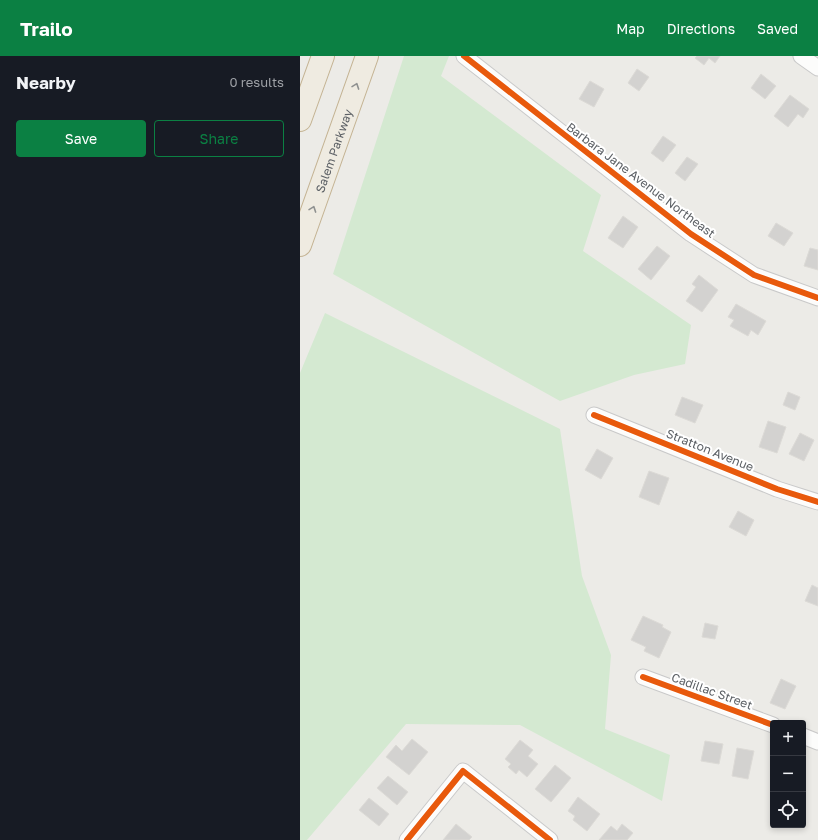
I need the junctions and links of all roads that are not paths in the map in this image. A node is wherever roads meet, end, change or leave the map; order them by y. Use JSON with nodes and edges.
{"nodes":[{"id":1,"x":323,"y":56,"type":"edge"},
{"id":2,"x":367,"y":56,"type":"edge"},
{"id":3,"x":464,"y":56,"type":"edge"},
{"id":4,"x":801,"y":56,"type":"edge"},
{"id":5,"x":818,"y":68,"type":"edge"},
{"id":6,"x":300,"y":120,"type":"edge"},
{"id":7,"x":300,"y":245,"type":"edge"},
{"id":8,"x":818,"y":298,"type":"edge"},
{"id":9,"x":594,"y":415,"type":"dead end"},
{"id":10,"x":818,"y":502,"type":"edge"},
{"id":11,"x":643,"y":677,"type":"dead end"},
{"id":12,"x":770,"y":724,"type":"edge"},
{"id":13,"x":806,"y":737,"type":"edge"},
{"id":14,"x":818,"y":742,"type":"edge"},
{"id":15,"x":407,"y":840,"type":"edge"},
{"id":16,"x":550,"y":840,"type":"edge"}],
"edges":[{"from":1,"to":6,"type":"highway"},
{"from":7,"to":2,"type":"highway","name":"Salem Parkway","one_way":true},
{"from":3,"to":8,"type":"street","name":"Barbara Jane Avenue Northeast"},
{"from":4,"to":5,"type":"street"},
{"from":9,"to":10,"type":"street","name":"Stratton Avenue"},
{"from":11,"to":12,"type":"street","name":"Cadillac Street"},
{"from":13,"to":14,"type":"street"},
{"from":15,"to":16,"type":"street"}]}
